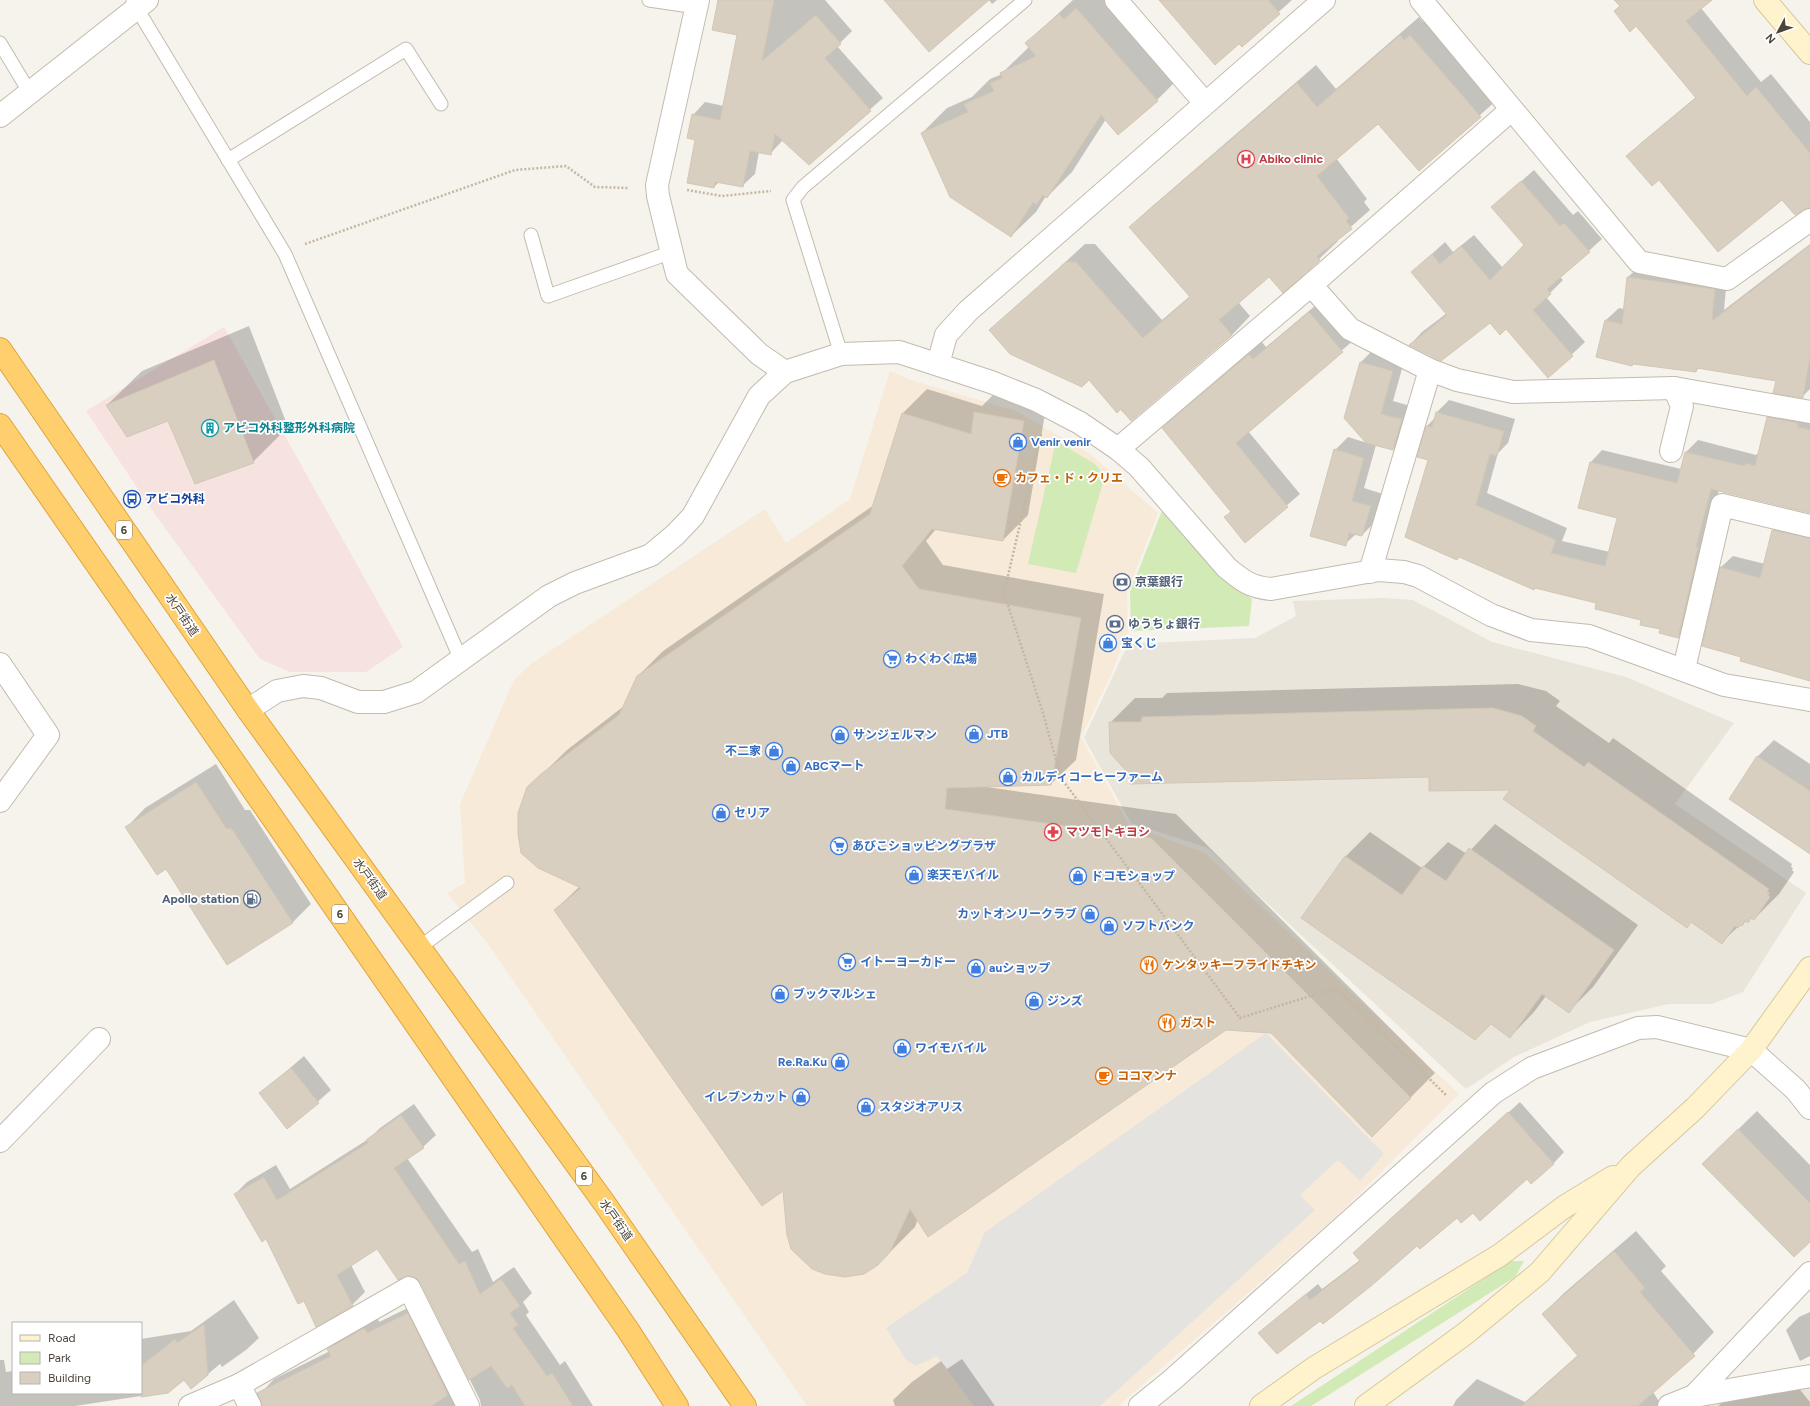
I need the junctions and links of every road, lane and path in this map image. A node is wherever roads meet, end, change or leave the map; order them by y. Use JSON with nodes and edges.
{"nodes":[{"id":1,"x":649,"y":0,"type":"edge"},
{"id":2,"x":1025,"y":0,"type":"edge"},
{"id":3,"x":1116,"y":0,"type":"edge"},
{"id":4,"x":1324,"y":0,"type":"edge"},
{"id":5,"x":1421,"y":0,"type":"edge"},
{"id":6,"x":1765,"y":0,"type":"edge"},
{"id":7,"x":138,"y":3,"type":"edge"},
{"id":8,"x":698,"y":3,"type":"edge"},
{"id":9,"x":0,"y":43,"type":"edge"},
{"id":10,"x":1810,"y":53,"type":"edge"},
{"id":11,"x":30,"y":93,"type":"junction"},
{"id":12,"x":1205,"y":103,"type":"junction"},
{"id":13,"x":441,"y":104,"type":"dead end"},
{"id":14,"x":1511,"y":110,"type":"junction"},
{"id":15,"x":0,"y":116,"type":"edge"},
{"id":16,"x":228,"y":160,"type":"junction"},
{"id":17,"x":657,"y":186,"type":"junction"},
{"id":18,"x":797,"y":194,"type":"junction"},
{"id":19,"x":1810,"y":220,"type":"edge"},
{"id":20,"x":531,"y":235,"type":"dead end"},
{"id":21,"x":282,"y":250,"type":"junction"},
{"id":22,"x":672,"y":252,"type":"junction"},
{"id":23,"x":1311,"y":285,"type":"junction"},
{"id":24,"x":0,"y":349,"type":"edge"},
{"id":25,"x":841,"y":354,"type":"junction"},
{"id":26,"x":938,"y":364,"type":"junction"},
{"id":27,"x":1430,"y":370,"type":"junction"},
{"id":28,"x":785,"y":372,"type":"junction"},
{"id":29,"x":1674,"y":388,"type":"junction"},
{"id":30,"x":1810,"y":412,"type":"edge"},
{"id":31,"x":0,"y":425,"type":"edge"},
{"id":32,"x":1041,"y":433,"type":"dead end"},
{"id":33,"x":1118,"y":448,"type":"junction"},
{"id":34,"x":1671,"y":451,"type":"dead end"},
{"id":35,"x":1810,"y":526,"type":"edge"},
{"id":36,"x":1370,"y":572,"type":"junction"},
{"id":37,"x":460,"y":660,"type":"junction"},
{"id":38,"x":0,"y":664,"type":"edge"},
{"id":39,"x":1684,"y":669,"type":"junction"},
{"id":40,"x":1810,"y":700,"type":"edge"},
{"id":41,"x":248,"y":710,"type":"junction"},
{"id":42,"x":0,"y":801,"type":"edge"},
{"id":43,"x":506,"y":883,"type":"dead end"},
{"id":44,"x":420,"y":947,"type":"junction"},
{"id":45,"x":1810,"y":968,"type":"edge"},
{"id":46,"x":99,"y":1039,"type":"dead end"},
{"id":47,"x":1751,"y":1050,"type":"junction"},
{"id":48,"x":1450,"y":1098,"type":"dead end"},
{"id":49,"x":1810,"y":1108,"type":"edge"},
{"id":50,"x":0,"y":1141,"type":"edge"},
{"id":51,"x":1631,"y":1166,"type":"junction"},
{"id":52,"x":1810,"y":1273,"type":"edge"},
{"id":53,"x":1810,"y":1376,"type":"edge"},
{"id":54,"x":239,"y":1385,"type":"junction"},
{"id":55,"x":1694,"y":1396,"type":"junction"},
{"id":56,"x":190,"y":1406,"type":"edge"},
{"id":57,"x":250,"y":1406,"type":"edge"},
{"id":58,"x":468,"y":1406,"type":"edge"},
{"id":59,"x":677,"y":1406,"type":"edge"},
{"id":60,"x":745,"y":1406,"type":"edge"},
{"id":61,"x":1140,"y":1406,"type":"edge"},
{"id":62,"x":1261,"y":1406,"type":"edge"},
{"id":63,"x":1366,"y":1406,"type":"edge"},
{"id":64,"x":1669,"y":1406,"type":"edge"}],
"edges":[{"from":1,"to":8,"type":"lane"},
{"from":2,"to":18,"type":"lane"},
{"from":3,"to":12,"type":"street"},
{"from":4,"to":12,"type":"street"},
{"from":5,"to":14,"type":"street"},
{"from":6,"to":10,"type":"street"},
{"from":7,"to":11,"type":"street"},
{"from":7,"to":16,"type":"lane"},
{"from":8,"to":17,"type":"street"},
{"from":9,"to":11,"type":"lane"},
{"from":11,"to":15,"type":"street"},
{"from":12,"to":26,"type":"street"},
{"from":13,"to":16,"type":"lane"},
{"from":14,"to":19,"type":"street"},
{"from":14,"to":23,"type":"street"},
{"from":16,"to":21,"type":"lane"},
{"from":17,"to":18,"type":"path"},
{"from":17,"to":21,"type":"path"},
{"from":17,"to":22,"type":"street"},
{"from":18,"to":25,"type":"lane"},
{"from":20,"to":22,"type":"lane"},
{"from":21,"to":37,"type":"lane"},
{"from":22,"to":28,"type":"street"},
{"from":23,"to":27,"type":"street"},
{"from":23,"to":33,"type":"street"},
{"from":24,"to":41,"type":"highway","name":"水戸街道","number":"6"},
{"from":25,"to":26,"type":"street"},
{"from":25,"to":28,"type":"street"},
{"from":26,"to":33,"type":"street"},
{"from":27,"to":29,"type":"street"},
{"from":27,"to":36,"type":"street"},
{"from":28,"to":37,"type":"street"},
{"from":29,"to":30,"type":"street"},
{"from":29,"to":34,"type":"street"},
{"from":31,"to":59,"type":"highway","number":"6"},
{"from":32,"to":48,"type":"path"},
{"from":33,"to":36,"type":"street"},
{"from":35,"to":39,"type":"street"},
{"from":36,"to":39,"type":"street"},
{"from":37,"to":41,"type":"street"},
{"from":38,"to":42,"type":"street"},
{"from":39,"to":40,"type":"street"},
{"from":41,"to":44,"type":"highway","name":"水戸街道","number":"6"},
{"from":43,"to":44,"type":"lane"},
{"from":44,"to":60,"type":"highway","name":"水戸街道","number":"6"},
{"from":45,"to":47,"type":"street"},
{"from":46,"to":50,"type":"street"},
{"from":47,"to":49,"type":"street"},
{"from":47,"to":51,"type":"street"},
{"from":47,"to":61,"type":"street"},
{"from":51,"to":62,"type":"street"},
{"from":51,"to":63,"type":"street"},
{"from":52,"to":55,"type":"street"},
{"from":53,"to":55,"type":"street"},
{"from":54,"to":56,"type":"street"},
{"from":54,"to":57,"type":"street"},
{"from":54,"to":58,"type":"street"},
{"from":55,"to":64,"type":"street"}]}
